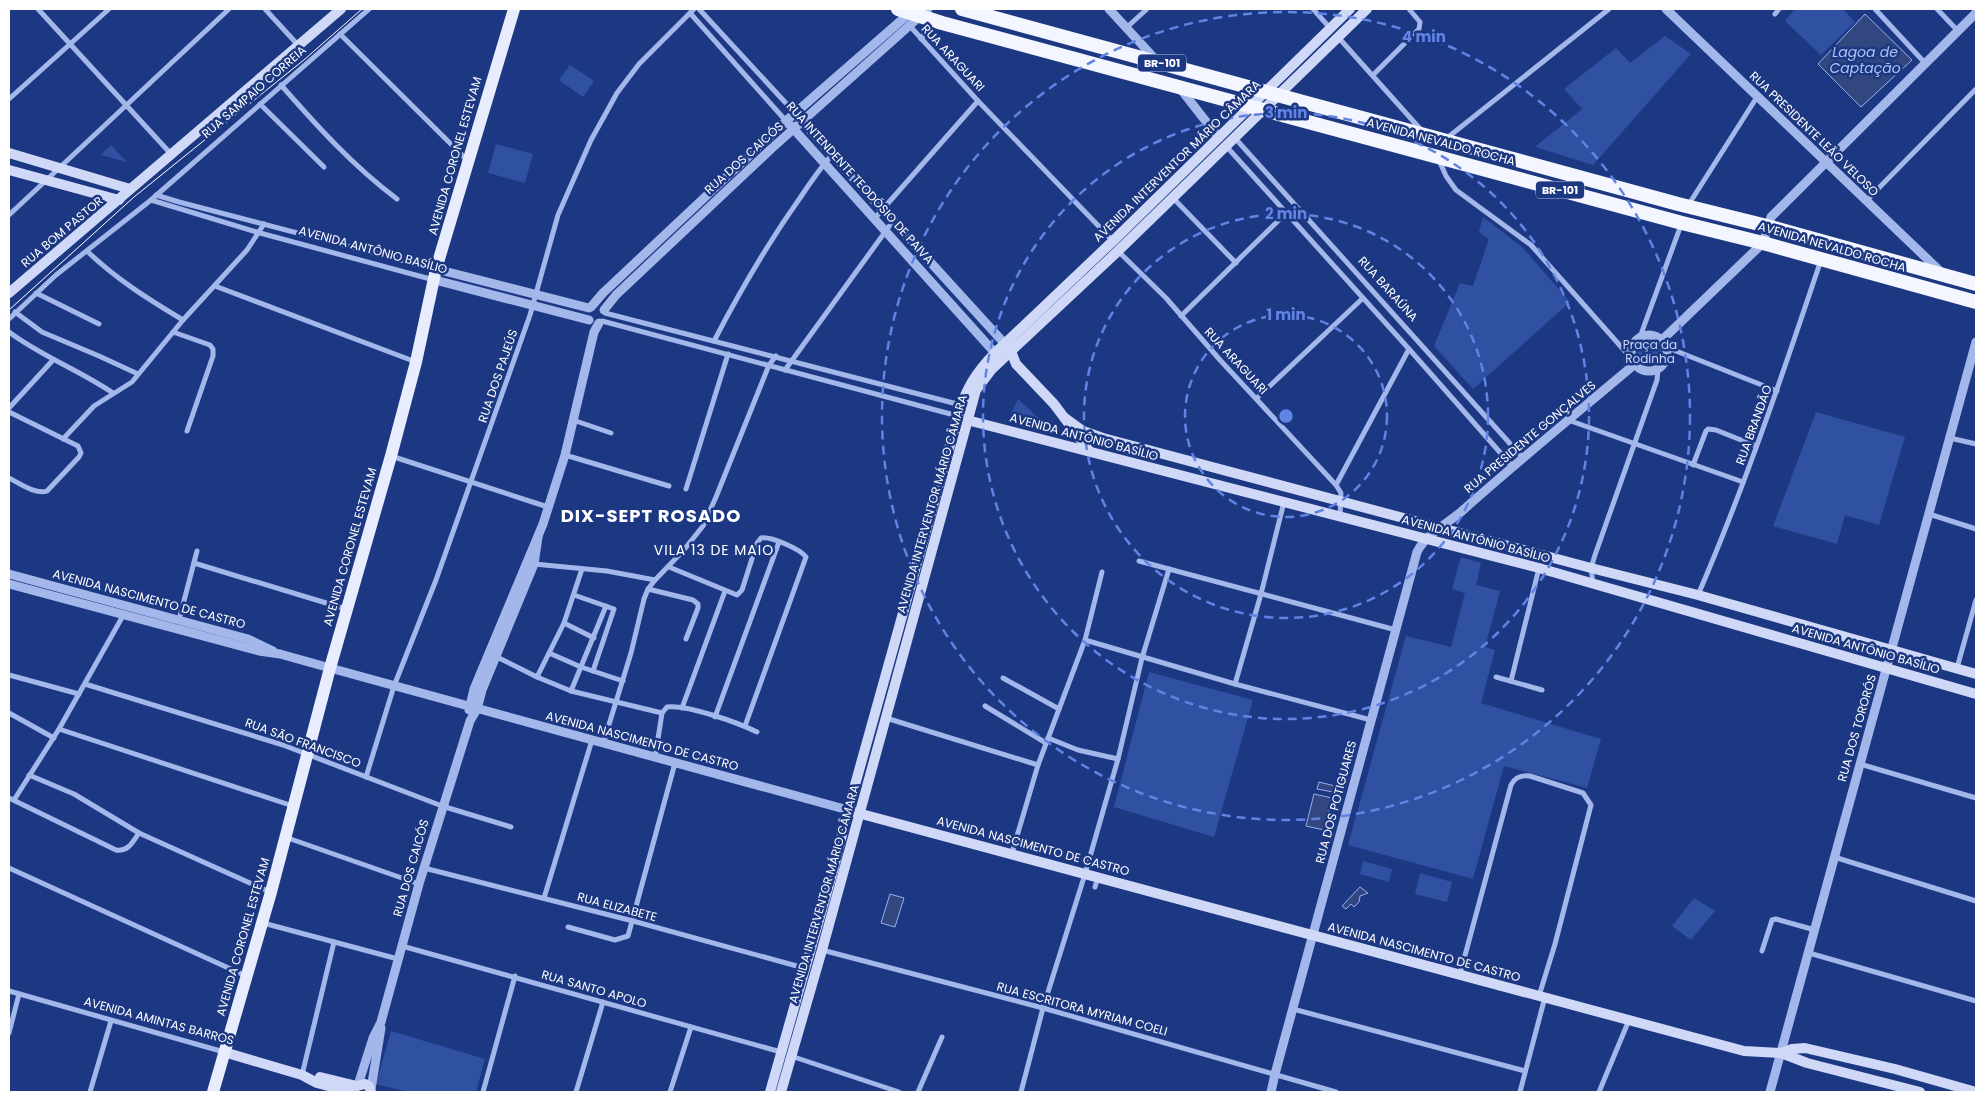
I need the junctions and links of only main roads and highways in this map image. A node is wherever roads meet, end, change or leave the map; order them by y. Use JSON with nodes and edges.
{"nodes":[{"id":1,"x":341,"y":9,"type":"edge"},
{"id":2,"x":514,"y":9,"type":"edge"},
{"id":3,"x":962,"y":9,"type":"edge"},
{"id":4,"x":1350,"y":9,"type":"edge"},
{"id":5,"x":1367,"y":9,"type":"edge"},
{"id":6,"x":914,"y":15,"type":"edge"},
{"id":7,"x":1271,"y":94,"type":"junction"},
{"id":8,"x":1257,"y":108,"type":"junction"},
{"id":9,"x":1222,"y":142,"type":"junction"},
{"id":10,"x":9,"y":153,"type":"edge"},
{"id":11,"x":9,"y":170,"type":"edge"},
{"id":12,"x":130,"y":190,"type":"junction"},
{"id":13,"x":119,"y":200,"type":"junction"},
{"id":14,"x":1976,"y":284,"type":"edge"},
{"id":15,"x":9,"y":293,"type":"edge"},
{"id":16,"x":1976,"y":302,"type":"edge"},
{"id":17,"x":1008,"y":347,"type":"junction"},
{"id":18,"x":999,"y":356,"type":"junction"},
{"id":19,"x":1016,"y":364,"type":"junction"},
{"id":20,"x":962,"y":418,"type":"junction"},
{"id":21,"x":1065,"y":418,"type":"junction"},
{"id":22,"x":1090,"y":452,"type":"junction"},
{"id":23,"x":918,"y":562,"type":"junction"},
{"id":24,"x":1976,"y":674,"type":"edge"},
{"id":25,"x":1976,"y":694,"type":"edge"},
{"id":26,"x":848,"y":810,"type":"junction"},
{"id":27,"x":859,"y":814,"type":"junction"},
{"id":28,"x":224,"y":1052,"type":"junction"},
{"id":29,"x":1781,"y":1053,"type":"junction"},
{"id":30,"x":786,"y":1054,"type":"junction"},
{"id":31,"x":1895,"y":1069,"type":"junction"},
{"id":32,"x":1904,"y":1087,"type":"junction"},
{"id":33,"x":355,"y":1089,"type":"edge"},
{"id":34,"x":372,"y":1091,"type":"edge"},
{"id":35,"x":213,"y":1092,"type":"edge"},
{"id":36,"x":770,"y":1092,"type":"edge"},
{"id":37,"x":781,"y":1092,"type":"edge"},
{"id":38,"x":1920,"y":1092,"type":"edge"},
{"id":39,"x":1976,"y":1092,"type":"edge"}],
"edges":[{"from":1,"to":12,"type":"main road","name":"RUA SAMPAIO CORREIA"},
{"from":2,"to":28,"type":"main road","name":"AVENIDA CORONEL ESTEVAM"},
{"from":3,"to":7,"type":"highway","name":"AVENIDA NEVALDO ROCHA","number":"BR-101"},
{"from":4,"to":7,"type":"main road","name":"AVENIDA INTERVENTOR MÁRIO CÂMARA"},
{"from":5,"to":7,"type":"main road","name":"AVENIDA INTERVENTOR MÁRIO CÂMARA"},
{"from":6,"to":8,"type":"highway","name":"AVENIDA NEVALDO ROCHA","number":"BR-101"},
{"from":7,"to":8,"type":"main road","name":"AVENIDA INTERVENTOR MÁRIO CÂMARA"},
{"from":7,"to":14,"type":"highway","name":"AVENIDA NEVALDO ROCHA","number":"BR-101"},
{"from":8,"to":9,"type":"main road","name":"AVENIDA INTERVENTOR MÁRIO CÂMARA"},
{"from":8,"to":9,"type":"main road","name":"AVENIDA INTERVENTOR MÁRIO CÂMARA"},
{"from":8,"to":16,"type":"highway","name":"AVENIDA NEVALDO ROCHA","number":"BR-101"},
{"from":9,"to":17,"type":"main road","name":"AVENIDA INTERVENTOR MÁRIO CÂMARA"},
{"from":9,"to":17,"type":"main road","name":"AVENIDA INTERVENTOR MÁRIO CÂMARA"},
{"from":10,"to":12,"type":"main road"},
{"from":11,"to":13,"type":"main road"},
{"from":12,"to":13,"type":"main road","name":"RUA BOM PASTOR"},
{"from":13,"to":15,"type":"main road","name":"RUA BOM PASTOR"},
{"from":17,"to":18,"type":"main road","name":"AVENIDA INTERVENTOR MÁRIO CÂMARA"},
{"from":17,"to":19,"type":"main road","name":"RUA INTENDENTE TEODÓSIO DE PAIVA"},
{"from":18,"to":19,"type":"main road","name":"RUA INTENDENTE TEODÓSIO DE PAIVA"},
{"from":18,"to":20,"type":"main road","name":"AVENIDA INTERVENTOR MÁRIO CÂMARA"},
{"from":18,"to":20,"type":"main road","name":"AVENIDA INTERVENTOR MÁRIO CÂMARA"},
{"from":19,"to":21,"type":"main road","name":"RUA INTENDENTE TEODÓSIO DE PAIVA"},
{"from":20,"to":22,"type":"main road","name":"AVENIDA ANTÔNIO BASÍLIO"},
{"from":20,"to":23,"type":"main road","name":"AVENIDA INTERVENTOR MÁRIO CÂMARA"},
{"from":21,"to":22,"type":"main road","name":"RUA INTENDENTE TEODÓSIO DE PAIVA"},
{"from":21,"to":24,"type":"main road","name":"AVENIDA ANTÔNIO BASÍLIO"},
{"from":22,"to":25,"type":"main road","name":"AVENIDA ANTÔNIO BASÍLIO"},
{"from":23,"to":26,"type":"main road","name":"AVENIDA INTERVENTOR MÁRIO CÂMARA"},
{"from":23,"to":27,"type":"main road","name":"AVENIDA INTERVENTOR MÁRIO CÂMARA"},
{"from":26,"to":27,"type":"main road","name":"AVENIDA NASCIMENTO DE CASTRO"},
{"from":26,"to":30,"type":"main road","name":"AVENIDA INTERVENTOR MÁRIO CÂMARA"},
{"from":27,"to":29,"type":"main road","name":"AVENIDA NASCIMENTO DE CASTRO"},
{"from":27,"to":30,"type":"main road","name":"AVENIDA INTERVENTOR MÁRIO CÂMARA"},
{"from":28,"to":33,"type":"main road","name":"AVENIDA AMINTAS BARROS"},
{"from":28,"to":35,"type":"main road","name":"AVENIDA CORONEL ESTEVAM"},
{"from":29,"to":31,"type":"main road","name":"AVENIDA NASCIMENTO DE CASTRO"},
{"from":29,"to":32,"type":"main road","name":"AVENIDA NASCIMENTO DE CASTRO"},
{"from":30,"to":36,"type":"main road","name":"AVENIDA INTERVENTOR MÁRIO CÂMARA"},
{"from":30,"to":37,"type":"main road","name":"AVENIDA INTERVENTOR MÁRIO CÂMARA"},
{"from":31,"to":32,"type":"main road"},
{"from":31,"to":39,"type":"main road","name":"AVENIDA NASCIMENTO DE CASTRO"},
{"from":32,"to":38,"type":"main road","name":"AVENIDA NASCIMENTO DE CASTRO"},
{"from":33,"to":34,"type":"main road","name":"AVENIDA AMINTAS BARROS"}]}
